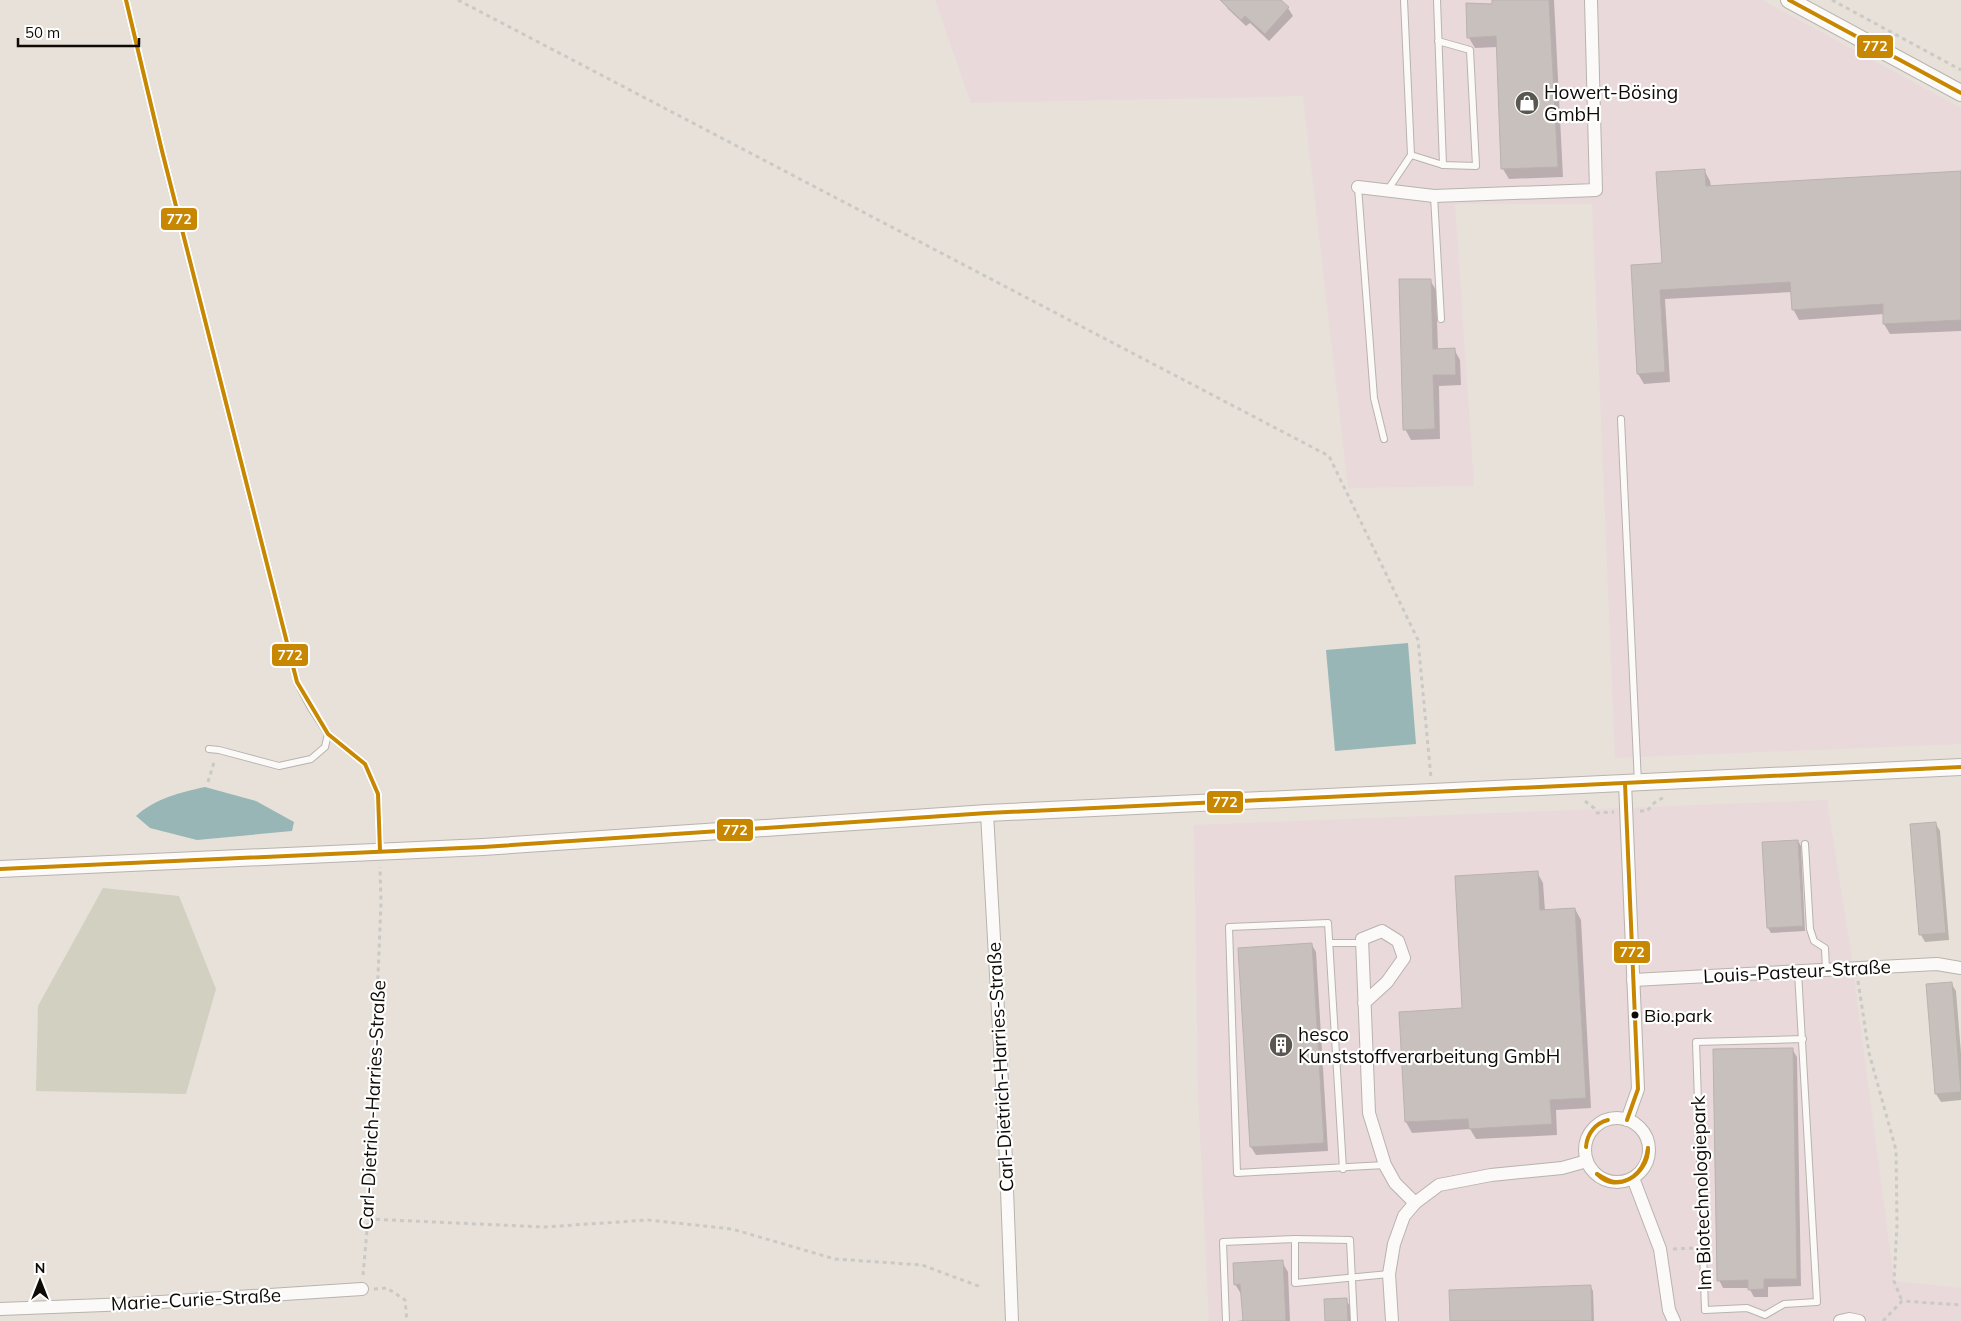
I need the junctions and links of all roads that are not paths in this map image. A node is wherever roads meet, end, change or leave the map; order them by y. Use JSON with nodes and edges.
{"nodes":[{"id":1,"x":126,"y":0,"type":"edge"},
{"id":2,"x":1404,"y":0,"type":"edge"},
{"id":3,"x":1437,"y":0,"type":"edge"},
{"id":4,"x":1591,"y":0,"type":"edge"},
{"id":5,"x":1789,"y":0,"type":"edge"},
{"id":6,"x":1438,"y":41,"type":"junction"},
{"id":7,"x":1961,"y":93,"type":"edge"},
{"id":8,"x":1411,"y":155,"type":"junction"},
{"id":9,"x":1443,"y":165,"type":"junction"},
{"id":10,"x":1358,"y":187,"type":"joint"},
{"id":11,"x":1387,"y":191,"type":"junction"},
{"id":12,"x":1434,"y":196,"type":"junction"},
{"id":13,"x":1441,"y":319,"type":"dead end"},
{"id":14,"x":1621,"y":419,"type":"dead end"},
{"id":15,"x":1384,"y":440,"type":"dead end"},
{"id":16,"x":328,"y":734,"type":"junction"},
{"id":17,"x":209,"y":749,"type":"dead end"},
{"id":18,"x":1961,"y":767,"type":"edge"},
{"id":19,"x":1631,"y":783,"type":"junction"},
{"id":20,"x":987,"y":813,"type":"junction"},
{"id":21,"x":1805,"y":844,"type":"dead end"},
{"id":22,"x":380,"y":851,"type":"junction"},
{"id":23,"x":0,"y":869,"type":"edge"},
{"id":24,"x":1362,"y":941,"type":"junction"},
{"id":25,"x":1330,"y":943,"type":"junction"},
{"id":26,"x":1961,"y":968,"type":"edge"},
{"id":27,"x":1826,"y":970,"type":"junction"},
{"id":28,"x":1798,"y":972,"type":"junction"},
{"id":29,"x":1633,"y":980,"type":"junction"},
{"id":30,"x":1364,"y":1003,"type":"junction"},
{"id":31,"x":1803,"y":1039,"type":"junction"},
{"id":32,"x":1627,"y":1120,"type":"junction"},
{"id":33,"x":1587,"y":1161,"type":"junction"},
{"id":34,"x":1385,"y":1165,"type":"junction"},
{"id":35,"x":1343,"y":1169,"type":"junction"},
{"id":36,"x":1633,"y":1178,"type":"junction"},
{"id":37,"x":1414,"y":1203,"type":"junction"},
{"id":38,"x":1295,"y":1240,"type":"junction"},
{"id":39,"x":1389,"y":1274,"type":"junction"},
{"id":40,"x":1352,"y":1278,"type":"junction"},
{"id":41,"x":362,"y":1289,"type":"road end"},
{"id":42,"x":0,"y":1309,"type":"edge"},
{"id":43,"x":1765,"y":1318,"type":"edge"},
{"id":44,"x":1012,"y":1321,"type":"edge"},
{"id":45,"x":1226,"y":1321,"type":"edge"},
{"id":46,"x":1354,"y":1321,"type":"edge"},
{"id":47,"x":1392,"y":1321,"type":"edge"},
{"id":48,"x":1674,"y":1321,"type":"edge"},
{"id":49,"x":1840,"y":1321,"type":"edge"},
{"id":50,"x":1859,"y":1321,"type":"edge"}],
"edges":[{"from":1,"to":16,"type":"lane"},
{"from":2,"to":8,"type":"lane"},
{"from":3,"to":6,"type":"lane"},
{"from":4,"to":12,"type":"street"},
{"from":5,"to":7,"type":"street"},
{"from":6,"to":9,"type":"lane"},
{"from":6,"to":9,"type":"lane"},
{"from":8,"to":9,"type":"lane"},
{"from":8,"to":11,"type":"lane"},
{"from":10,"to":11,"type":"street"},
{"from":10,"to":15,"type":"lane"},
{"from":11,"to":12,"type":"street"},
{"from":12,"to":13,"type":"lane"},
{"from":14,"to":19,"type":"lane"},
{"from":16,"to":17,"type":"lane"},
{"from":16,"to":22,"type":"lane"},
{"from":18,"to":19,"type":"street"},
{"from":19,"to":20,"type":"street"},
{"from":19,"to":29,"type":"street"},
{"from":20,"to":22,"type":"street"},
{"from":20,"to":44,"type":"street","name":"Carl-Dietrich-Harries-Straße"},
{"from":21,"to":27,"type":"lane"},
{"from":22,"to":23,"type":"street"},
{"from":24,"to":25,"type":"lane"},
{"from":24,"to":30,"type":"street"},
{"from":24,"to":30,"type":"street"},
{"from":25,"to":35,"type":"lane"},
{"from":25,"to":35,"type":"lane"},
{"from":26,"to":27,"type":"street","name":"Louis-Pasteur-Straße"},
{"from":27,"to":28,"type":"street","name":"Louis-Pasteur-Straße"},
{"from":28,"to":29,"type":"street","name":"Louis-Pasteur-Straße"},
{"from":28,"to":31,"type":"lane","name":"Im Biotechnologiepark"},
{"from":29,"to":32,"type":"street"},
{"from":30,"to":34,"type":"street"},
{"from":31,"to":43,"type":"lane","name":"Im Biotechnologiepark"},
{"from":31,"to":43,"type":"lane","name":"Im Biotechnologiepark"},
{"from":32,"to":33,"type":"street"},
{"from":32,"to":36,"type":"street"},
{"from":33,"to":36,"type":"street"},
{"from":33,"to":37,"type":"street"},
{"from":34,"to":35,"type":"lane"},
{"from":34,"to":37,"type":"street"},
{"from":36,"to":48,"type":"street","name":"Im Biotechnologiepark"},
{"from":37,"to":39,"type":"street"},
{"from":38,"to":40,"type":"lane"},
{"from":38,"to":40,"type":"lane"},
{"from":38,"to":45,"type":"lane"},
{"from":39,"to":40,"type":"lane"},
{"from":39,"to":47,"type":"street"},
{"from":40,"to":46,"type":"lane"},
{"from":41,"to":42,"type":"street","name":"Marie-Curie-Straße"},
{"from":49,"to":50,"type":"street"}]}
